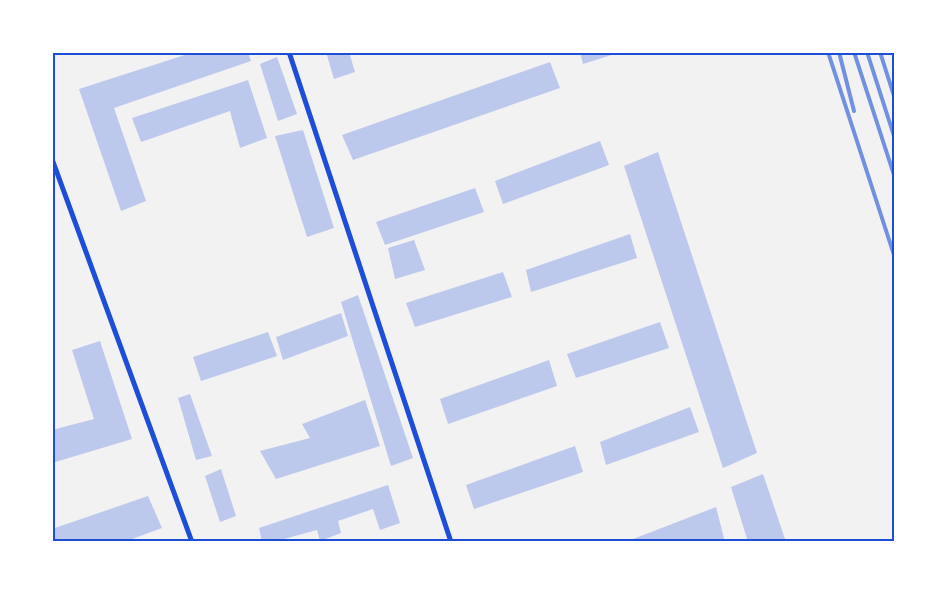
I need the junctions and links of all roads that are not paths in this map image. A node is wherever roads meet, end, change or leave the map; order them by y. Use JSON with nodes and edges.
{"nodes":[{"id":1,"x":289,"y":52,"type":"edge"},
{"id":2,"x":52,"y":159,"type":"edge"},
{"id":3,"x":192,"y":542,"type":"edge"},
{"id":4,"x":451,"y":542,"type":"edge"}],
"edges":[{"from":1,"to":4,"type":"street"},
{"from":2,"to":3,"type":"street"}]}
